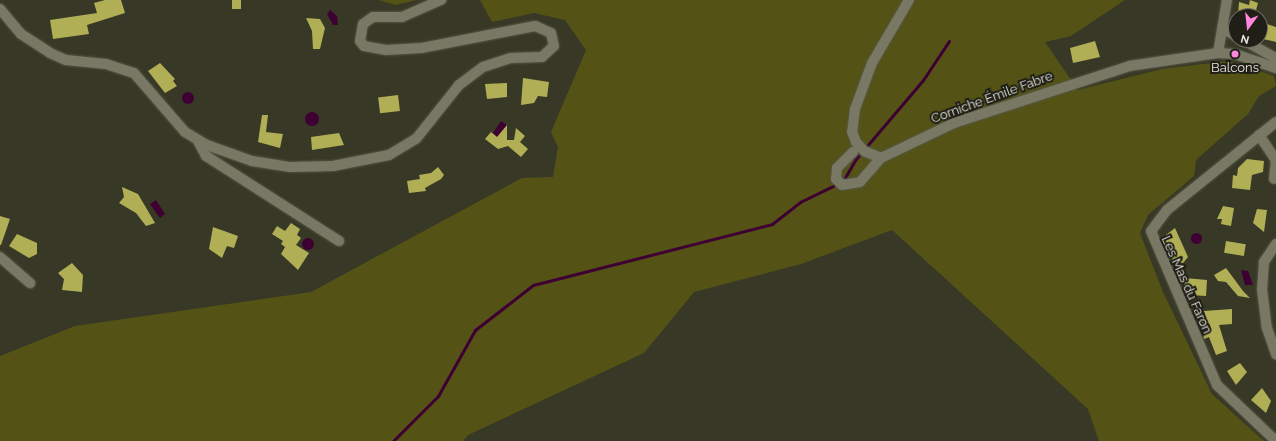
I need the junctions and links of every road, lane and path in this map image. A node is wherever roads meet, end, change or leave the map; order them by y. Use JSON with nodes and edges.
{"nodes":[{"id":1,"x":441,"y":0,"type":"edge"},
{"id":2,"x":909,"y":0,"type":"edge"},
{"id":3,"x":1227,"y":0,"type":"edge"},
{"id":4,"x":0,"y":9,"type":"edge"},
{"id":5,"x":1223,"y":28,"type":"junction"},
{"id":6,"x":1228,"y":31,"type":"edge"},
{"id":7,"x":1258,"y":48,"type":"edge"},
{"id":8,"x":1218,"y":53,"type":"junction"},
{"id":9,"x":1276,"y":58,"type":"edge"},
{"id":10,"x":1276,"y":68,"type":"edge"},
{"id":11,"x":1276,"y":122,"type":"edge"},
{"id":12,"x":1260,"y":135,"type":"junction"},
{"id":13,"x":198,"y":141,"type":"junction"},
{"id":14,"x":853,"y":152,"type":"dead end"},
{"id":15,"x":881,"y":158,"type":"junction"},
{"id":16,"x":1274,"y":179,"type":"dead end"},
{"id":17,"x":339,"y":241,"type":"dead end"},
{"id":18,"x":1276,"y":244,"type":"edge"},
{"id":19,"x":0,"y":256,"type":"edge"},
{"id":20,"x":30,"y":283,"type":"dead end"},
{"id":21,"x":1276,"y":354,"type":"edge"},
{"id":22,"x":1276,"y":441,"type":"edge"}],
"edges":[{"from":1,"to":13,"type":"street"},
{"from":2,"to":15,"type":"street"},
{"from":3,"to":5,"type":"street"},
{"from":4,"to":13,"type":"street"},
{"from":5,"to":6,"type":"street"},
{"from":5,"to":8,"type":"street"},
{"from":7,"to":9,"type":"street"},
{"from":8,"to":10,"type":"street","name":"Corniche Émile Fabre"},
{"from":8,"to":15,"type":"street","name":"Corniche Émile Fabre"},
{"from":11,"to":12,"type":"street","name":"Les Mas du Faron"},
{"from":12,"to":16,"type":"street"},
{"from":12,"to":22,"type":"street","name":"Les Mas du Faron"},
{"from":13,"to":17,"type":"street"},
{"from":14,"to":15,"type":"street"},
{"from":18,"to":21,"type":"street"},
{"from":19,"to":20,"type":"street"}]}
